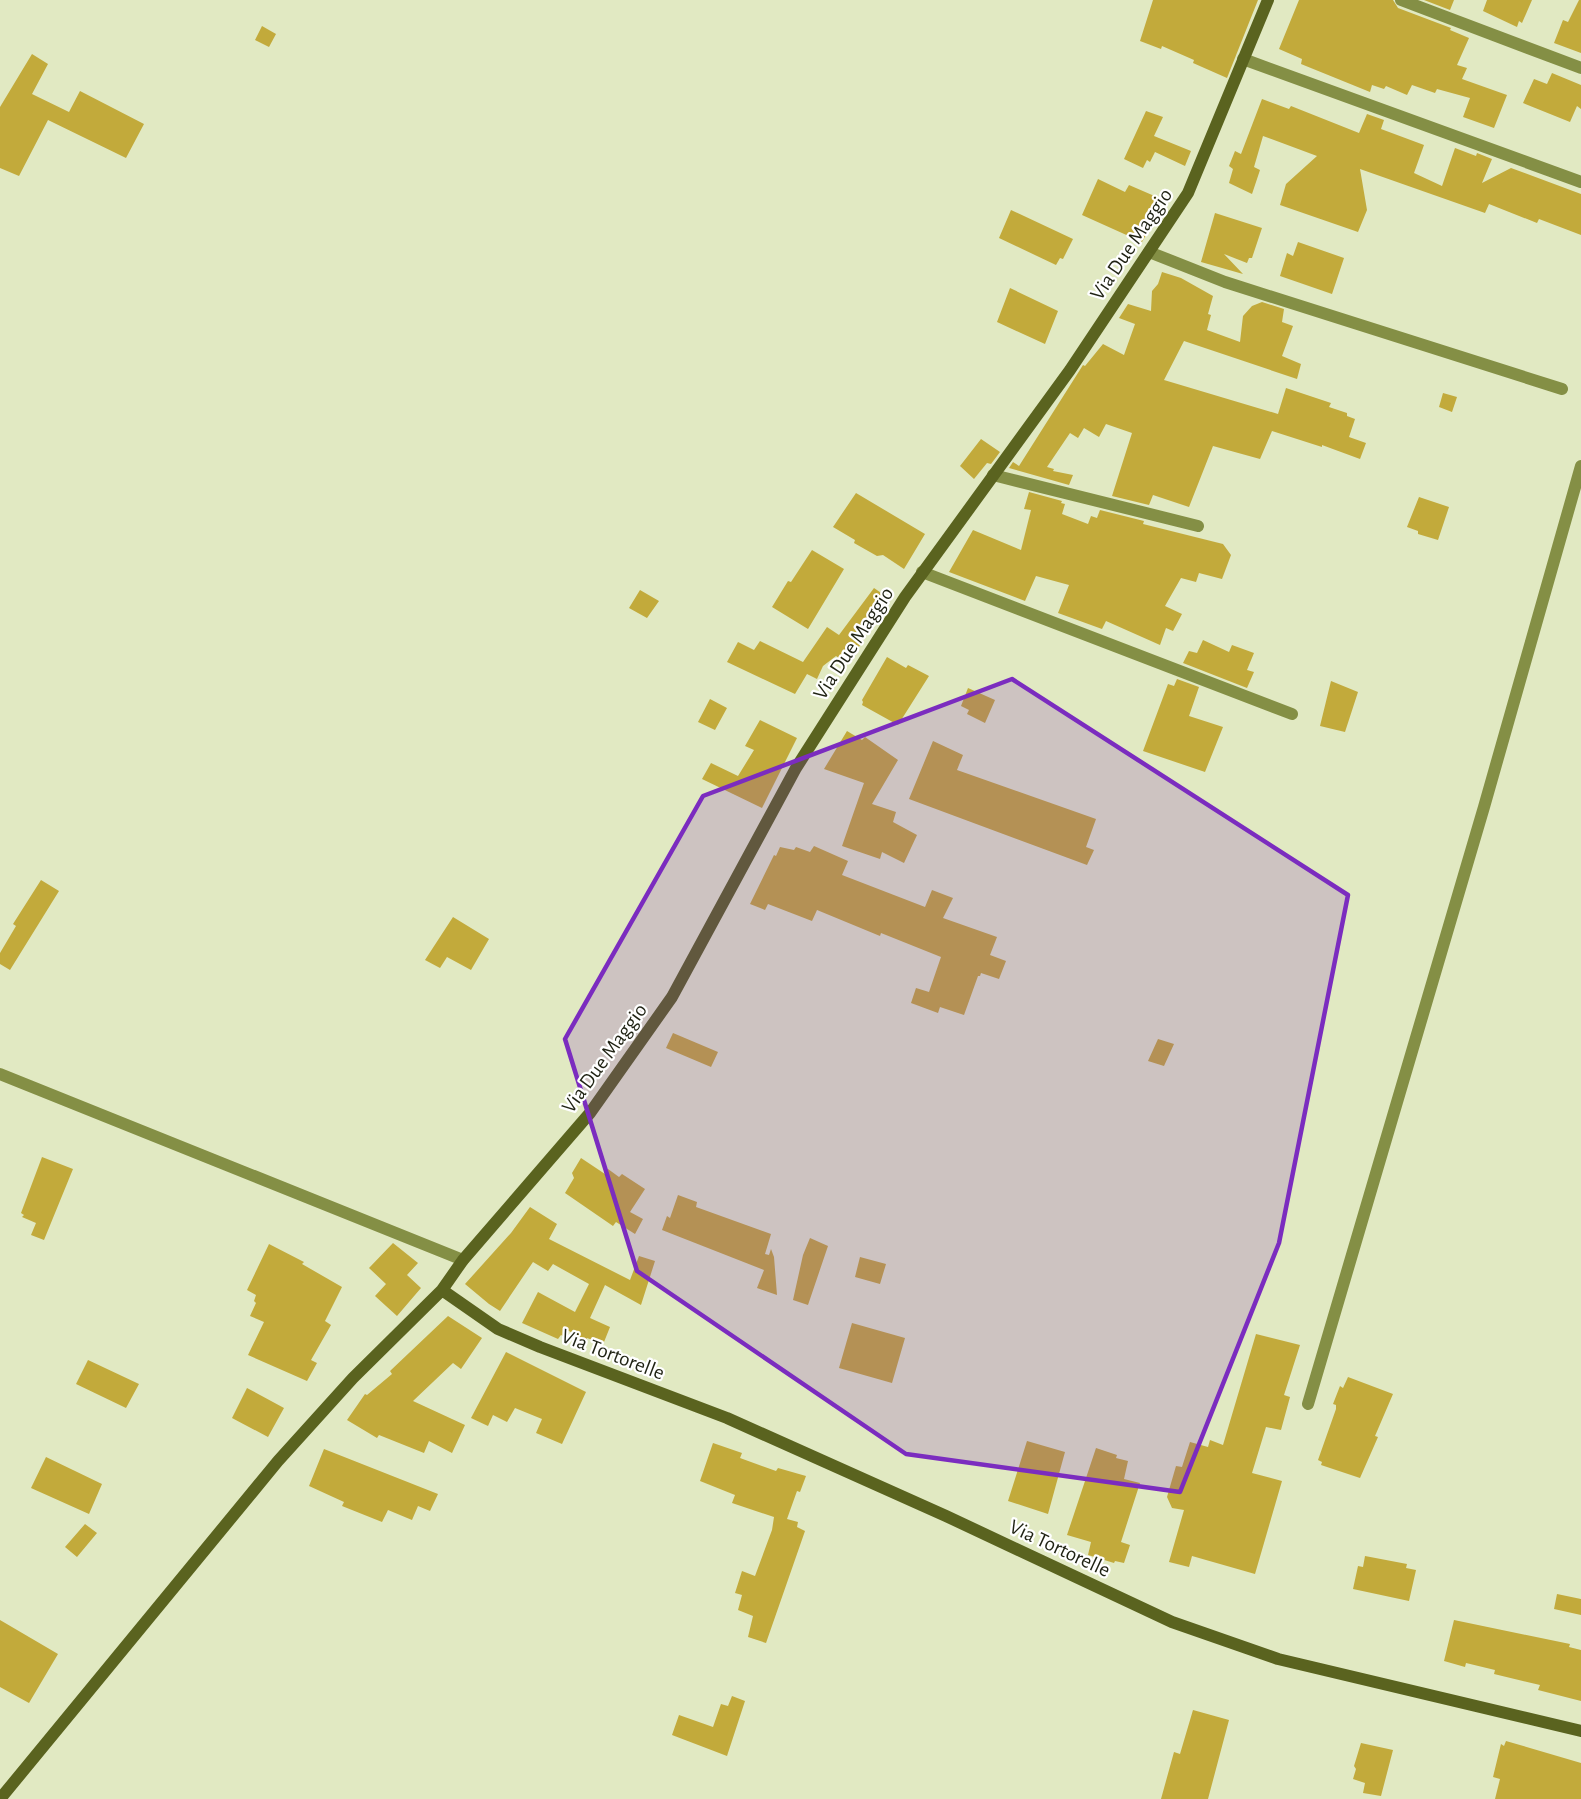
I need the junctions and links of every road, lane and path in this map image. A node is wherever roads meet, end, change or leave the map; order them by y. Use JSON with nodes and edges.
{"nodes":[{"id":1,"x":1268,"y":0,"type":"edge"},
{"id":2,"x":1401,"y":0,"type":"edge"},
{"id":3,"x":1243,"y":59,"type":"junction"},
{"id":4,"x":1581,"y":68,"type":"edge"},
{"id":5,"x":1581,"y":182,"type":"edge"},
{"id":6,"x":1149,"y":252,"type":"junction"},
{"id":7,"x":1562,"y":389,"type":"dead end"},
{"id":8,"x":1581,"y":466,"type":"edge"},
{"id":9,"x":993,"y":475,"type":"junction"},
{"id":10,"x":1198,"y":526,"type":"dead end"},
{"id":11,"x":922,"y":572,"type":"junction"},
{"id":12,"x":1292,"y":714,"type":"dead end"},
{"id":13,"x":0,"y":1074,"type":"edge"},
{"id":14,"x":463,"y":1260,"type":"junction"},
{"id":15,"x":442,"y":1290,"type":"junction"},
{"id":16,"x":1308,"y":1404,"type":"dead end"},
{"id":17,"x":1581,"y":1731,"type":"edge"},
{"id":18,"x":0,"y":1799,"type":"edge"}],
"edges":[{"from":1,"to":3,"type":"main road","name":"Via Due Maggio"},
{"from":2,"to":4,"type":"street"},
{"from":3,"to":5,"type":"street"},
{"from":3,"to":6,"type":"main road","name":"Via Due Maggio"},
{"from":6,"to":7,"type":"street"},
{"from":6,"to":9,"type":"main road","name":"Via Due Maggio"},
{"from":8,"to":16,"type":"street"},
{"from":9,"to":10,"type":"street"},
{"from":9,"to":11,"type":"main road","name":"Via Due Maggio"},
{"from":11,"to":12,"type":"street"},
{"from":11,"to":14,"type":"main road","name":"Via Due Maggio"},
{"from":13,"to":14,"type":"street"},
{"from":14,"to":15,"type":"main road","name":"Via Due Maggio"},
{"from":15,"to":17,"type":"main road","name":"Via Tortorelle"},
{"from":15,"to":18,"type":"main road","name":"Via Due Maggio"}]}
